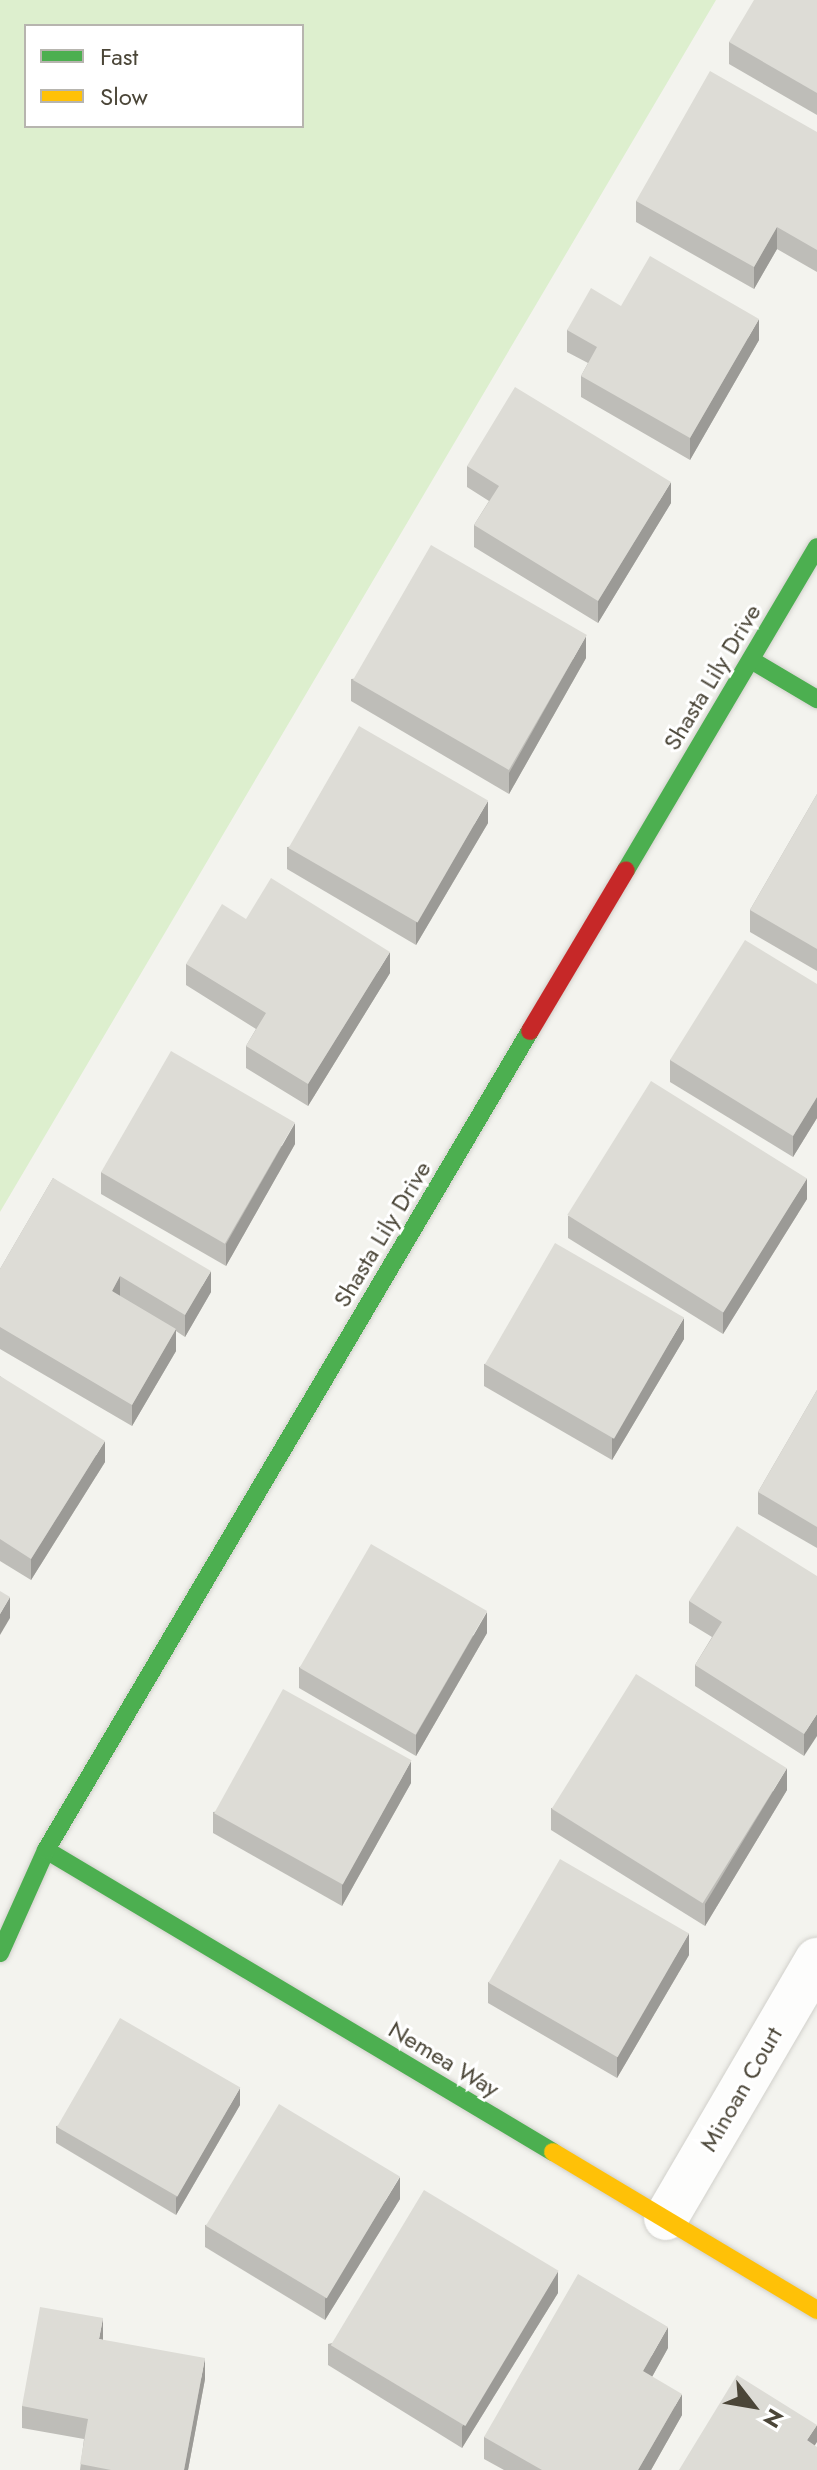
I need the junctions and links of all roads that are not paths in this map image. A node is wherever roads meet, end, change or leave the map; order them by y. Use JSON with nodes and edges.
{"nodes":[{"id":1,"x":817,"y":547,"type":"edge"},
{"id":2,"x":751,"y":660,"type":"junction"},
{"id":3,"x":817,"y":699,"type":"edge"},
{"id":4,"x":46,"y":1850,"type":"junction"},
{"id":5,"x":0,"y":1953,"type":"edge"},
{"id":6,"x":817,"y":1960,"type":"edge"},
{"id":7,"x":666,"y":2218,"type":"junction"},
{"id":8,"x":817,"y":2310,"type":"edge"}],
"edges":[{"from":1,"to":2,"type":"street","name":"Shasta Lily Drive"},
{"from":2,"to":3,"type":"street"},
{"from":2,"to":4,"type":"street","name":"Shasta Lily Drive"},
{"from":4,"to":5,"type":"street","name":"Shasta Lily Drive"},
{"from":4,"to":7,"type":"street","name":"Nemea Way"},
{"from":6,"to":7,"type":"street","name":"Minoan Court"},
{"from":7,"to":8,"type":"street","name":"Nemea Way"}]}
